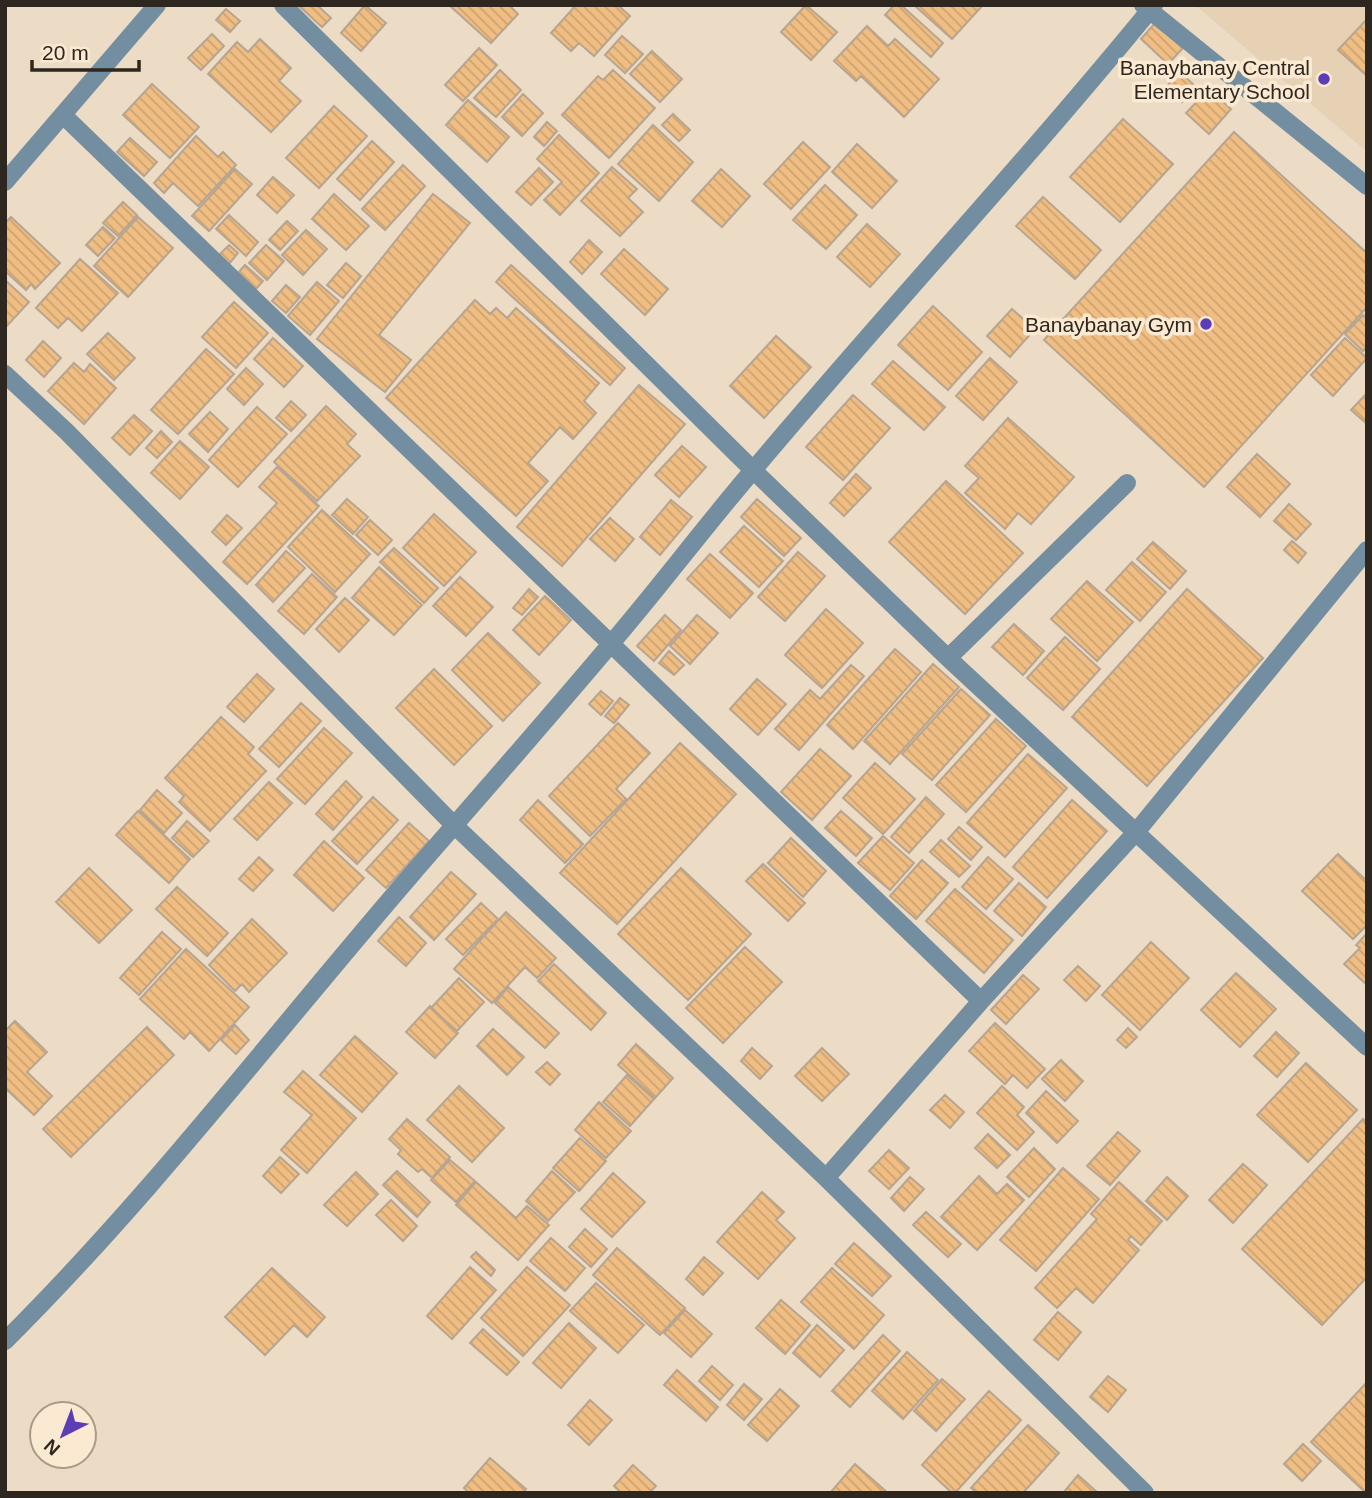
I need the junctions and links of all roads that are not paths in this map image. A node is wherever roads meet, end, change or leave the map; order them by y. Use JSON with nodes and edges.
{"nodes":[{"id":1,"x":157,"y":5,"type":"edge"},
{"id":2,"x":283,"y":5,"type":"edge"},
{"id":3,"x":1149,"y":7,"type":"edge"},
{"id":4,"x":63,"y":115,"type":"junction"},
{"id":5,"x":5,"y":182,"type":"edge"},
{"id":6,"x":1367,"y":186,"type":"edge"},
{"id":7,"x":5,"y":374,"type":"edge"},
{"id":8,"x":753,"y":470,"type":"junction"},
{"id":9,"x":1127,"y":483,"type":"dead end"},
{"id":10,"x":1367,"y":550,"type":"edge"},
{"id":11,"x":611,"y":643,"type":"junction"},
{"id":12,"x":948,"y":659,"type":"junction"},
{"id":13,"x":454,"y":825,"type":"junction"},
{"id":14,"x":1137,"y":831,"type":"junction"},
{"id":15,"x":981,"y":1001,"type":"junction"},
{"id":16,"x":1367,"y":1047,"type":"edge"},
{"id":17,"x":826,"y":1178,"type":"junction"},
{"id":18,"x":5,"y":1341,"type":"edge"},
{"id":19,"x":1145,"y":1493,"type":"edge"}],
"edges":[{"from":1,"to":4,"type":"street"},
{"from":2,"to":8,"type":"street"},
{"from":3,"to":6,"type":"street"},
{"from":3,"to":8,"type":"street"},
{"from":4,"to":5,"type":"street"},
{"from":4,"to":11,"type":"street"},
{"from":7,"to":13,"type":"street"},
{"from":8,"to":11,"type":"street"},
{"from":8,"to":12,"type":"street"},
{"from":9,"to":12,"type":"street"},
{"from":10,"to":14,"type":"street"},
{"from":11,"to":13,"type":"street"},
{"from":11,"to":15,"type":"street"},
{"from":12,"to":14,"type":"street"},
{"from":13,"to":17,"type":"street"},
{"from":13,"to":18,"type":"street"},
{"from":14,"to":15,"type":"street"},
{"from":14,"to":16,"type":"street"},
{"from":15,"to":17,"type":"street"},
{"from":17,"to":19,"type":"street"}]}
